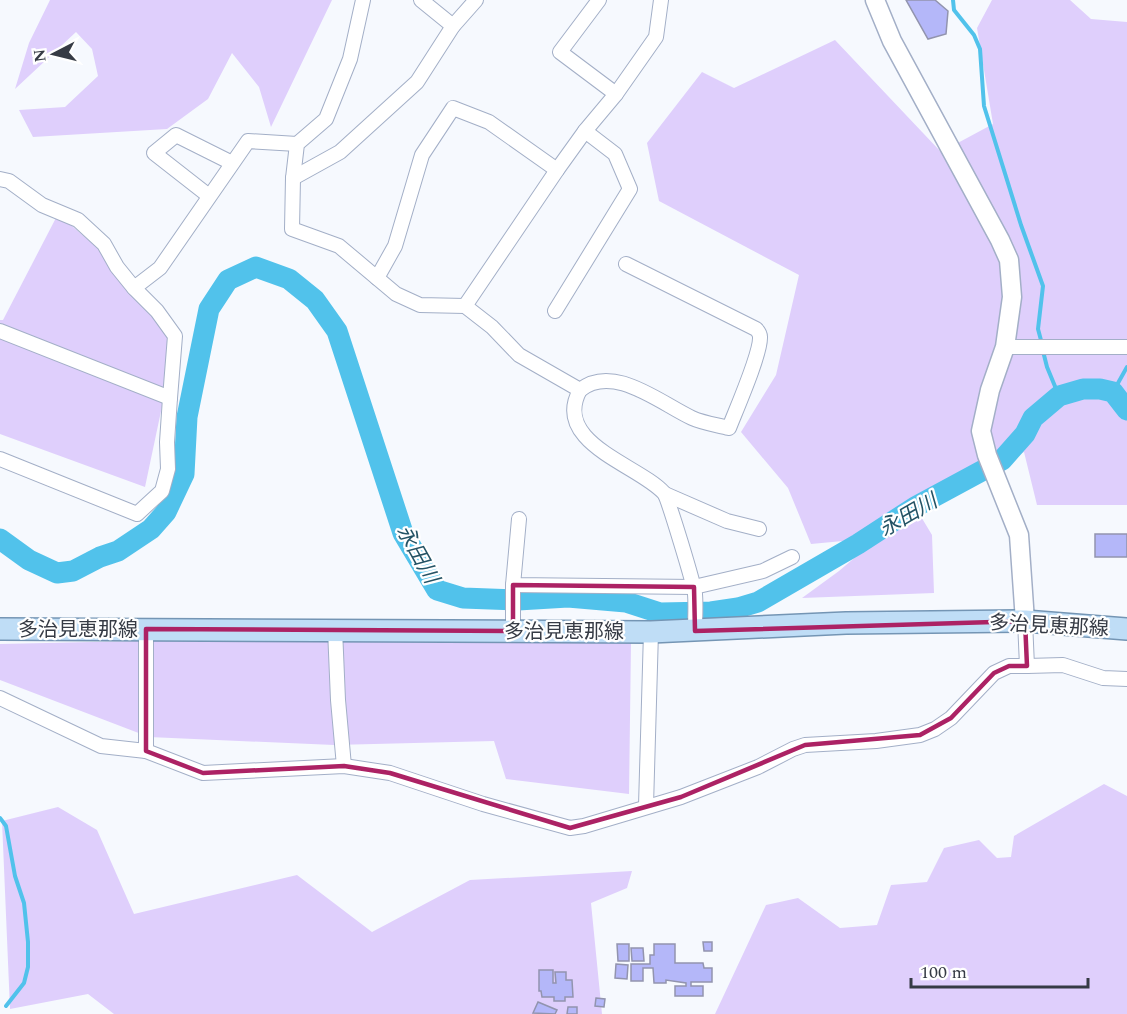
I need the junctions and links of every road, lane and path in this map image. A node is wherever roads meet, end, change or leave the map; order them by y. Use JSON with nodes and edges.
{"nodes":[{"id":1,"x":363,"y":0,"type":"edge"},
{"id":2,"x":421,"y":0,"type":"edge"},
{"id":3,"x":476,"y":0,"type":"edge"},
{"id":4,"x":599,"y":0,"type":"edge"},
{"id":5,"x":661,"y":0,"type":"edge"},
{"id":6,"x":875,"y":0,"type":"edge"},
{"id":7,"x":453,"y":26,"type":"junction"},
{"id":8,"x":616,"y":94,"type":"junction"},
{"id":9,"x":585,"y":131,"type":"junction"},
{"id":10,"x":297,"y":144,"type":"junction"},
{"id":11,"x":231,"y":163,"type":"junction"},
{"id":12,"x":557,"y":170,"type":"junction"},
{"id":13,"x":292,"y":178,"type":"junction"},
{"id":14,"x":0,"y":179,"type":"edge"},
{"id":15,"x":209,"y":196,"type":"junction"},
{"id":16,"x":626,"y":264,"type":"dead end"},
{"id":17,"x":377,"y":278,"type":"junction"},
{"id":18,"x":134,"y":288,"type":"junction"},
{"id":19,"x":465,"y":306,"type":"junction"},
{"id":20,"x":555,"y":311,"type":"dead end"},
{"id":21,"x":0,"y":331,"type":"edge"},
{"id":22,"x":1005,"y":347,"type":"junction"},
{"id":23,"x":1127,"y":347,"type":"edge"},
{"id":24,"x":580,"y":390,"type":"junction"},
{"id":25,"x":170,"y":398,"type":"junction"},
{"id":26,"x":0,"y":459,"type":"edge"},
{"id":27,"x":665,"y":494,"type":"junction"},
{"id":28,"x":519,"y":519,"type":"dead end"},
{"id":29,"x":759,"y":529,"type":"dead end"},
{"id":30,"x":792,"y":557,"type":"dead end"},
{"id":31,"x":513,"y":588,"type":"junction"},
{"id":32,"x":694,"y":591,"type":"junction"},
{"id":33,"x":1025,"y":621,"type":"junction"},
{"id":34,"x":513,"y":626,"type":"junction"},
{"id":35,"x":695,"y":627,"type":"junction"},
{"id":36,"x":0,"y":628,"type":"edge"},
{"id":37,"x":146,"y":628,"type":"junction"},
{"id":38,"x":335,"y":629,"type":"junction"},
{"id":39,"x":1127,"y":629,"type":"edge"},
{"id":40,"x":651,"y":632,"type":"junction"},
{"id":41,"x":1028,"y":666,"type":"junction"},
{"id":42,"x":1127,"y":679,"type":"edge"},
{"id":43,"x":0,"y":698,"type":"edge"},
{"id":44,"x":146,"y":751,"type":"junction"},
{"id":45,"x":344,"y":766,"type":"junction"},
{"id":46,"x":646,"y":806,"type":"junction"}],
"edges":[{"from":1,"to":10,"type":"street"},
{"from":2,"to":7,"type":"street"},
{"from":3,"to":7,"type":"street"},
{"from":4,"to":8,"type":"street"},
{"from":5,"to":8,"type":"street"},
{"from":6,"to":22,"type":"street"},
{"from":7,"to":13,"type":"street"},
{"from":8,"to":9,"type":"street"},
{"from":9,"to":12,"type":"street"},
{"from":9,"to":20,"type":"street"},
{"from":10,"to":11,"type":"street"},
{"from":10,"to":13,"type":"street"},
{"from":11,"to":15,"type":"street"},
{"from":11,"to":15,"type":"street"},
{"from":12,"to":17,"type":"street"},
{"from":12,"to":19,"type":"street"},
{"from":13,"to":17,"type":"street"},
{"from":14,"to":18,"type":"street"},
{"from":15,"to":18,"type":"street"},
{"from":16,"to":24,"type":"street"},
{"from":17,"to":19,"type":"street"},
{"from":18,"to":25,"type":"street"},
{"from":19,"to":24,"type":"street"},
{"from":21,"to":25,"type":"street"},
{"from":22,"to":23,"type":"street"},
{"from":22,"to":33,"type":"street"},
{"from":24,"to":27,"type":"street"},
{"from":25,"to":26,"type":"street"},
{"from":27,"to":29,"type":"street"},
{"from":27,"to":32,"type":"street"},
{"from":28,"to":31,"type":"street"},
{"from":30,"to":32,"type":"street"},
{"from":31,"to":32,"type":"street"},
{"from":31,"to":34,"type":"street"},
{"from":32,"to":35,"type":"street"},
{"from":33,"to":35,"type":"main road","name":"多治見恵那線"},
{"from":33,"to":39,"type":"main road","name":"多治見恵那線"},
{"from":33,"to":41,"type":"street"},
{"from":34,"to":38,"type":"main road","name":"多治見恵那線"},
{"from":34,"to":40,"type":"main road","name":"多治見恵那線"},
{"from":35,"to":40,"type":"main road","name":"多治見恵那線"},
{"from":36,"to":37,"type":"main road","name":"多治見恵那線"},
{"from":37,"to":38,"type":"main road","name":"多治見恵那線"},
{"from":37,"to":44,"type":"street"},
{"from":38,"to":45,"type":"street"},
{"from":40,"to":46,"type":"street"},
{"from":41,"to":42,"type":"street"},
{"from":41,"to":46,"type":"street"},
{"from":43,"to":44,"type":"street"},
{"from":44,"to":45,"type":"street"},
{"from":45,"to":46,"type":"street"}]}
